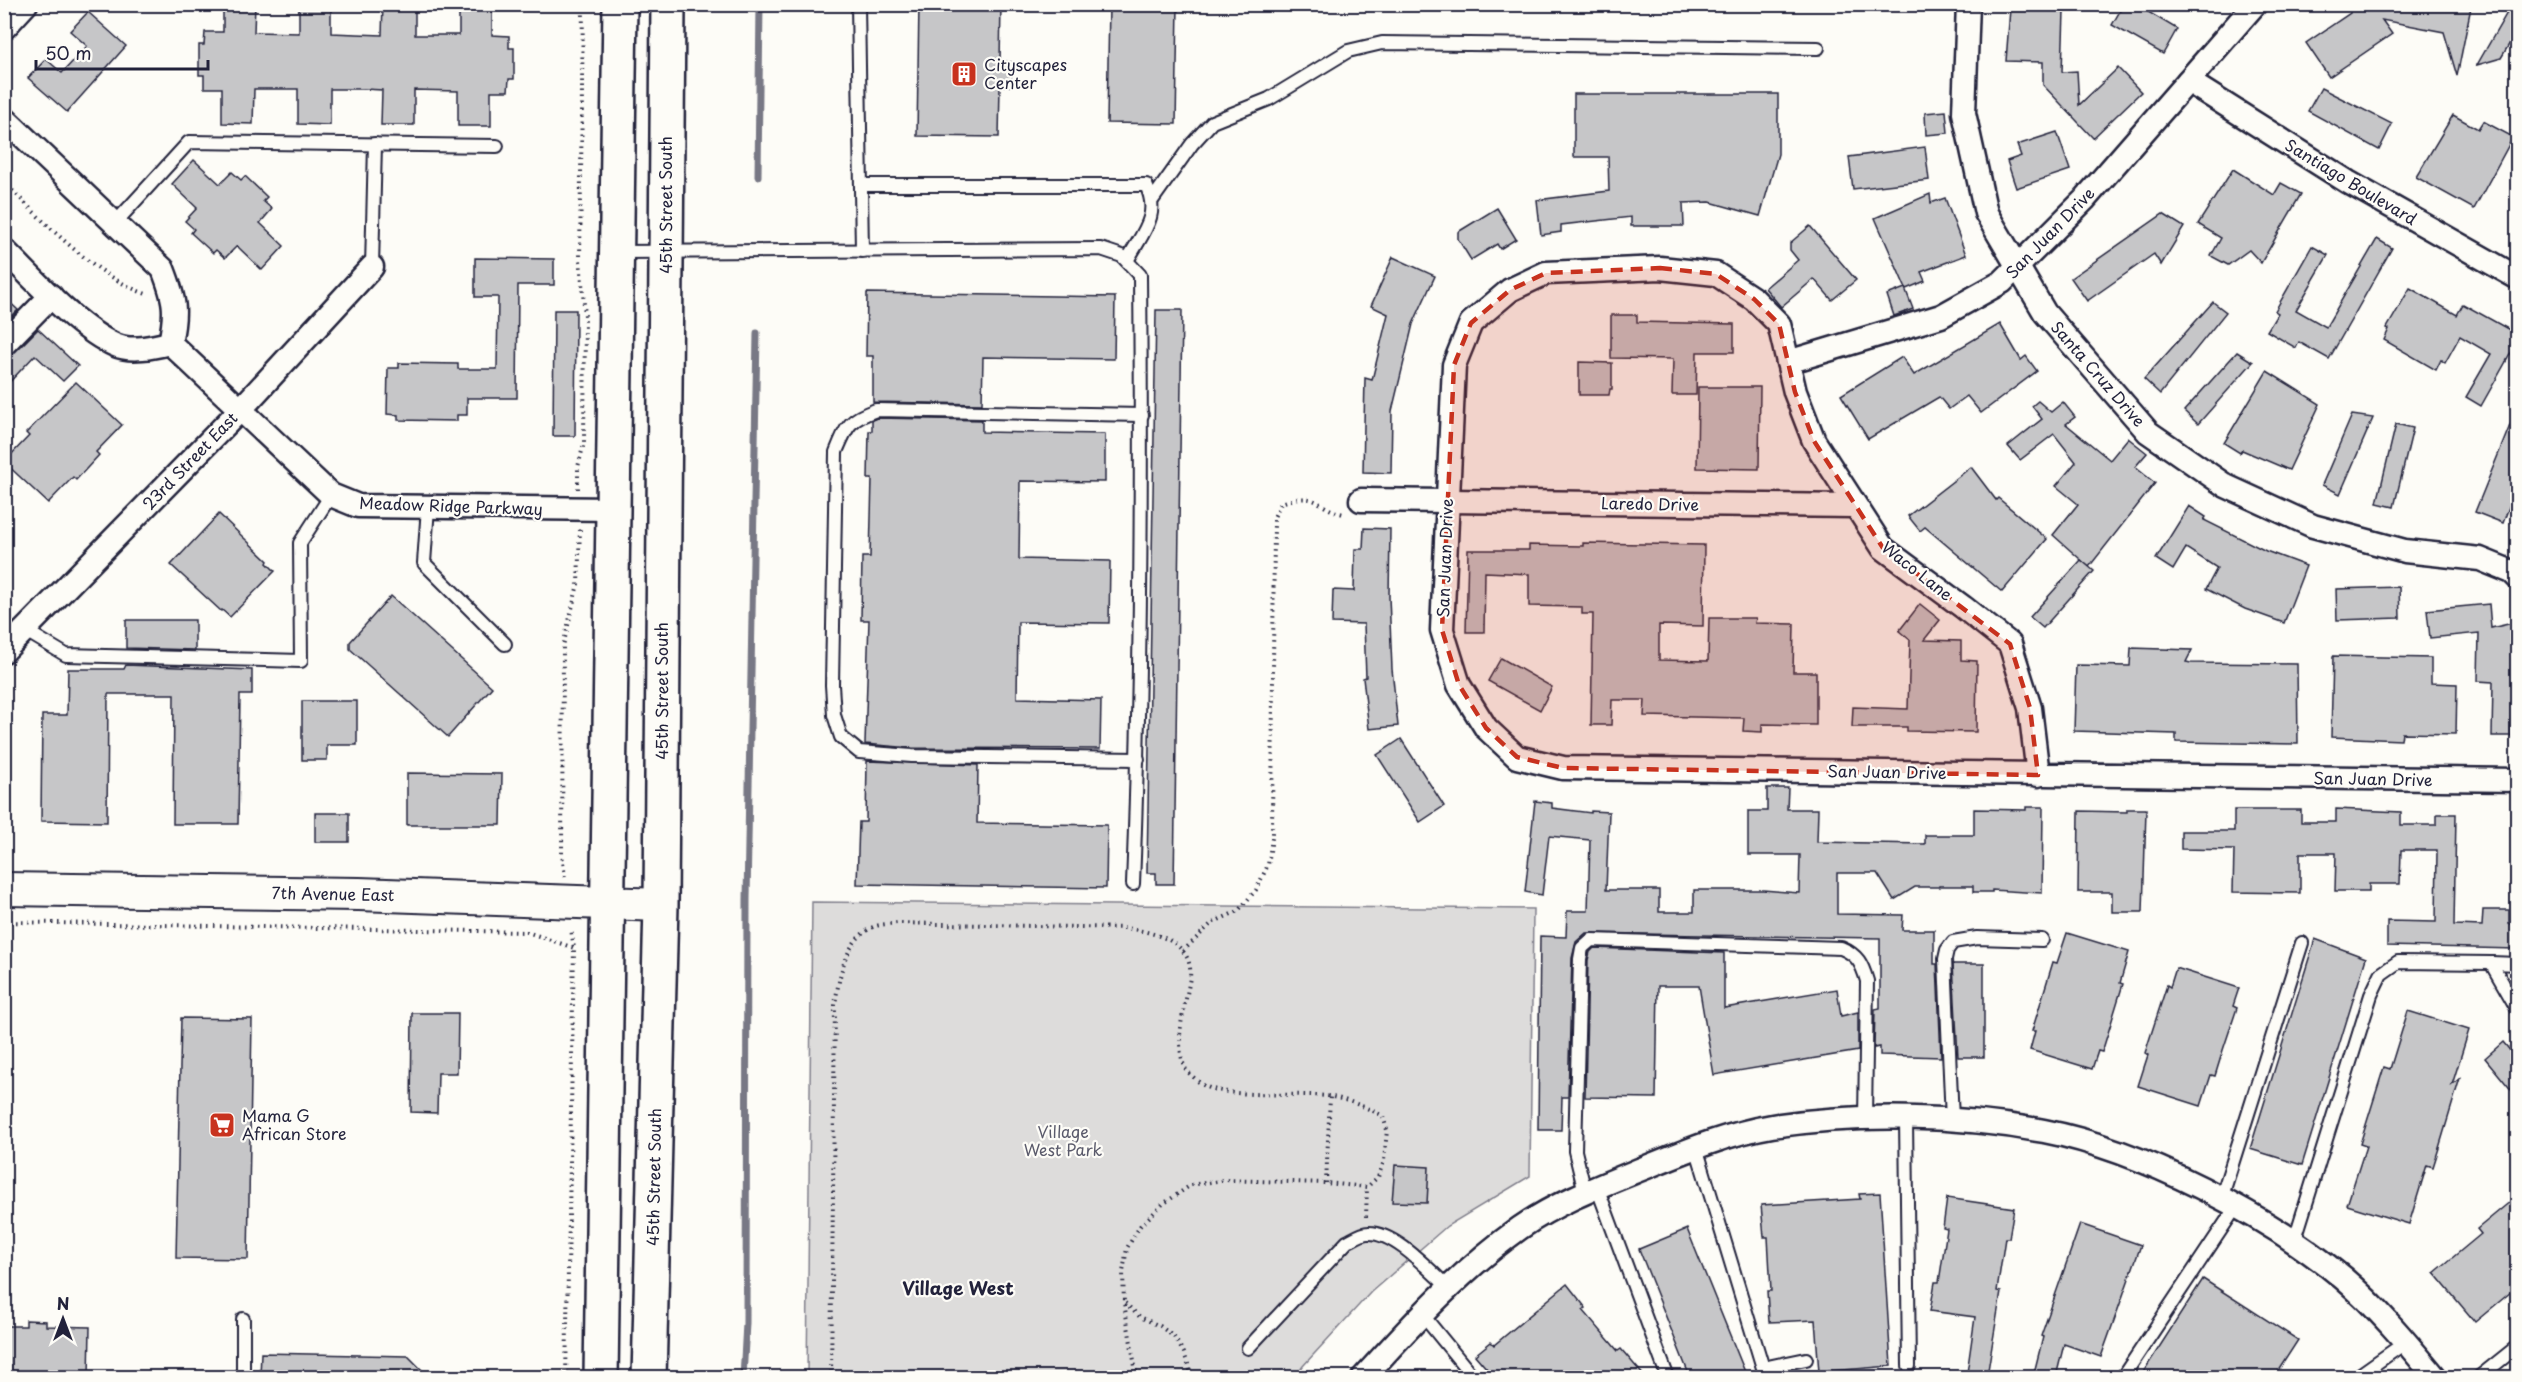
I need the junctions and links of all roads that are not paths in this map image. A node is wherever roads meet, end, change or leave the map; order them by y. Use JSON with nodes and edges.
{"nodes":[{"id":1,"x":26,"y":4,"type":"edge"},
{"id":2,"x":620,"y":4,"type":"edge"},
{"id":3,"x":668,"y":4,"type":"edge"},
{"id":4,"x":858,"y":4,"type":"edge"},
{"id":5,"x":1968,"y":4,"type":"edge"},
{"id":6,"x":2255,"y":4,"type":"edge"},
{"id":7,"x":4,"y":28,"type":"edge"},
{"id":8,"x":1818,"y":48,"type":"dead end"},
{"id":9,"x":2187,"y":81,"type":"junction"},
{"id":10,"x":4,"y":118,"type":"edge"},
{"id":11,"x":375,"y":144,"type":"junction"},
{"id":12,"x":497,"y":146,"type":"dead end"},
{"id":13,"x":861,"y":185,"type":"junction"},
{"id":14,"x":1153,"y":199,"type":"junction"},
{"id":15,"x":117,"y":222,"type":"junction"},
{"id":16,"x":4,"y":250,"type":"edge"},
{"id":17,"x":862,"y":251,"type":"junction"},
{"id":18,"x":617,"y":252,"type":"junction"},
{"id":19,"x":666,"y":252,"type":"junction"},
{"id":20,"x":1127,"y":261,"type":"junction"},
{"id":21,"x":372,"y":267,"type":"joint"},
{"id":22,"x":2017,"y":267,"type":"junction"},
{"id":23,"x":2517,"y":278,"type":"edge"},
{"id":24,"x":51,"y":296,"type":"junction"},
{"id":25,"x":170,"y":343,"type":"junction"},
{"id":26,"x":4,"y":344,"type":"edge"},
{"id":27,"x":1788,"y":362,"type":"junction"},
{"id":28,"x":240,"y":410,"type":"junction"},
{"id":29,"x":1142,"y":415,"type":"junction"},
{"id":30,"x":331,"y":495,"type":"junction"},
{"id":31,"x":1361,"y":500,"type":"road end"},
{"id":32,"x":1447,"y":502,"type":"junction"},
{"id":33,"x":1854,"y":506,"type":"junction"},
{"id":34,"x":428,"y":507,"type":"junction"},
{"id":35,"x":614,"y":509,"type":"junction"},
{"id":36,"x":2517,"y":578,"type":"edge"},
{"id":37,"x":26,"y":631,"type":"junction"},
{"id":38,"x":505,"y":644,"type":"dead end"},
{"id":39,"x":4,"y":651,"type":"edge"},
{"id":40,"x":1138,"y":759,"type":"junction"},
{"id":41,"x":2038,"y":775,"type":"junction"},
{"id":42,"x":2517,"y":780,"type":"edge"},
{"id":43,"x":1133,"y":884,"type":"dead end"},
{"id":44,"x":4,"y":889,"type":"edge"},
{"id":45,"x":608,"y":903,"type":"junction"},
{"id":46,"x":661,"y":905,"type":"junction"},
{"id":47,"x":2042,"y":940,"type":"dead end"},
{"id":48,"x":2302,"y":943,"type":"dead end"},
{"id":49,"x":2491,"y":963,"type":"junction"},
{"id":50,"x":2517,"y":964,"type":"edge"},
{"id":51,"x":2517,"y":1010,"type":"edge"},
{"id":52,"x":1865,"y":1119,"type":"junction"},
{"id":53,"x":1906,"y":1119,"type":"junction"},
{"id":54,"x":1952,"y":1120,"type":"junction"},
{"id":55,"x":1696,"y":1147,"type":"junction"},
{"id":56,"x":1591,"y":1190,"type":"junction"},
{"id":57,"x":2228,"y":1203,"type":"junction"},
{"id":58,"x":2294,"y":1242,"type":"junction"},
{"id":59,"x":1448,"y":1287,"type":"junction"},
{"id":60,"x":1421,"y":1313,"type":"junction"},
{"id":61,"x":243,"y":1319,"type":"dead end"},
{"id":62,"x":2406,"y":1342,"type":"junction"},
{"id":63,"x":2517,"y":1346,"type":"edge"},
{"id":64,"x":1248,"y":1348,"type":"dead end"},
{"id":65,"x":1806,"y":1359,"type":"dead end"},
{"id":66,"x":1909,"y":1366,"type":"dead end"},
{"id":67,"x":243,"y":1377,"type":"edge"},
{"id":68,"x":602,"y":1377,"type":"edge"},
{"id":69,"x":649,"y":1377,"type":"edge"},
{"id":70,"x":1363,"y":1377,"type":"edge"},
{"id":71,"x":1474,"y":1377,"type":"edge"},
{"id":72,"x":1668,"y":1377,"type":"edge"},
{"id":73,"x":2122,"y":1377,"type":"edge"},
{"id":74,"x":2355,"y":1377,"type":"edge"},
{"id":75,"x":2436,"y":1377,"type":"edge"},
{"id":76,"x":2478,"y":1377,"type":"edge"}],
"edges":[{"from":1,"to":7,"type":"street"},
{"from":2,"to":18,"type":"main road"},
{"from":3,"to":19,"type":"main road","name":"45th Street South"},
{"from":4,"to":13,"type":"lane"},
{"from":5,"to":22,"type":"street","name":"Santa Cruz Drive"},
{"from":6,"to":9,"type":"street","name":"San Juan Drive"},
{"from":8,"to":14,"type":"lane"},
{"from":9,"to":22,"type":"street","name":"San Juan Drive"},
{"from":9,"to":23,"type":"street","name":"Santiago Boulevard"},
{"from":10,"to":15,"type":"street"},
{"from":11,"to":12,"type":"lane"},
{"from":11,"to":15,"type":"lane"},
{"from":11,"to":21,"type":"lane"},
{"from":13,"to":14,"type":"lane"},
{"from":13,"to":17,"type":"lane"},
{"from":14,"to":20,"type":"lane"},
{"from":15,"to":25,"type":"street"},
{"from":16,"to":24,"type":"street"},
{"from":17,"to":19,"type":"lane"},
{"from":17,"to":20,"type":"lane"},
{"from":18,"to":19,"type":"lane"},
{"from":18,"to":35,"type":"main road"},
{"from":19,"to":46,"type":"main road","name":"45th Street South"},
{"from":20,"to":29,"type":"lane"},
{"from":21,"to":28,"type":"street","name":"23rd Street East"},
{"from":22,"to":27,"type":"street","name":"San Juan Drive"},
{"from":22,"to":36,"type":"street","name":"Santa Cruz Drive"},
{"from":24,"to":25,"type":"street"},
{"from":24,"to":26,"type":"street"},
{"from":25,"to":28,"type":"street","name":"Meadow Ridge Parkway"},
{"from":27,"to":32,"type":"street","name":"San Juan Drive"},
{"from":27,"to":33,"type":"street","name":"Waco Lane"},
{"from":28,"to":30,"type":"street","name":"Meadow Ridge Parkway"},
{"from":28,"to":37,"type":"street","name":"23rd Street East"},
{"from":29,"to":40,"type":"lane"},
{"from":29,"to":40,"type":"lane"},
{"from":30,"to":34,"type":"street","name":"Meadow Ridge Parkway"},
{"from":30,"to":37,"type":"lane"},
{"from":31,"to":32,"type":"street","name":"Laredo Drive"},
{"from":32,"to":33,"type":"street","name":"Laredo Drive"},
{"from":32,"to":41,"type":"street","name":"San Juan Drive"},
{"from":33,"to":41,"type":"street","name":"Waco Lane"},
{"from":34,"to":35,"type":"street","name":"Meadow Ridge Parkway"},
{"from":34,"to":38,"type":"lane"},
{"from":35,"to":45,"type":"main road"},
{"from":37,"to":39,"type":"street","name":"23rd Street East"},
{"from":40,"to":43,"type":"lane"},
{"from":41,"to":42,"type":"street","name":"San Juan Drive"},
{"from":44,"to":45,"type":"street","name":"7th Avenue East"},
{"from":45,"to":46,"type":"street","name":"7th Avenue East"},
{"from":45,"to":68,"type":"main road"},
{"from":46,"to":69,"type":"main road","name":"45th Street South"},
{"from":47,"to":54,"type":"lane"},
{"from":48,"to":57,"type":"lane"},
{"from":49,"to":50,"type":"lane"},
{"from":49,"to":51,"type":"lane"},
{"from":49,"to":58,"type":"lane"},
{"from":52,"to":53,"type":"street"},
{"from":52,"to":55,"type":"street"},
{"from":52,"to":56,"type":"lane"},
{"from":53,"to":54,"type":"street"},
{"from":53,"to":66,"type":"lane"},
{"from":54,"to":57,"type":"street"},
{"from":55,"to":56,"type":"street"},
{"from":55,"to":65,"type":"lane"},
{"from":56,"to":59,"type":"street"},
{"from":56,"to":72,"type":"lane"},
{"from":57,"to":58,"type":"street"},
{"from":57,"to":73,"type":"lane"},
{"from":58,"to":62,"type":"street"},
{"from":59,"to":60,"type":"street"},
{"from":59,"to":64,"type":"lane"},
{"from":60,"to":70,"type":"street"},
{"from":60,"to":71,"type":"lane"},
{"from":61,"to":67,"type":"lane"},
{"from":62,"to":74,"type":"lane"},
{"from":62,"to":75,"type":"street"},
{"from":63,"to":76,"type":"lane"}]}
